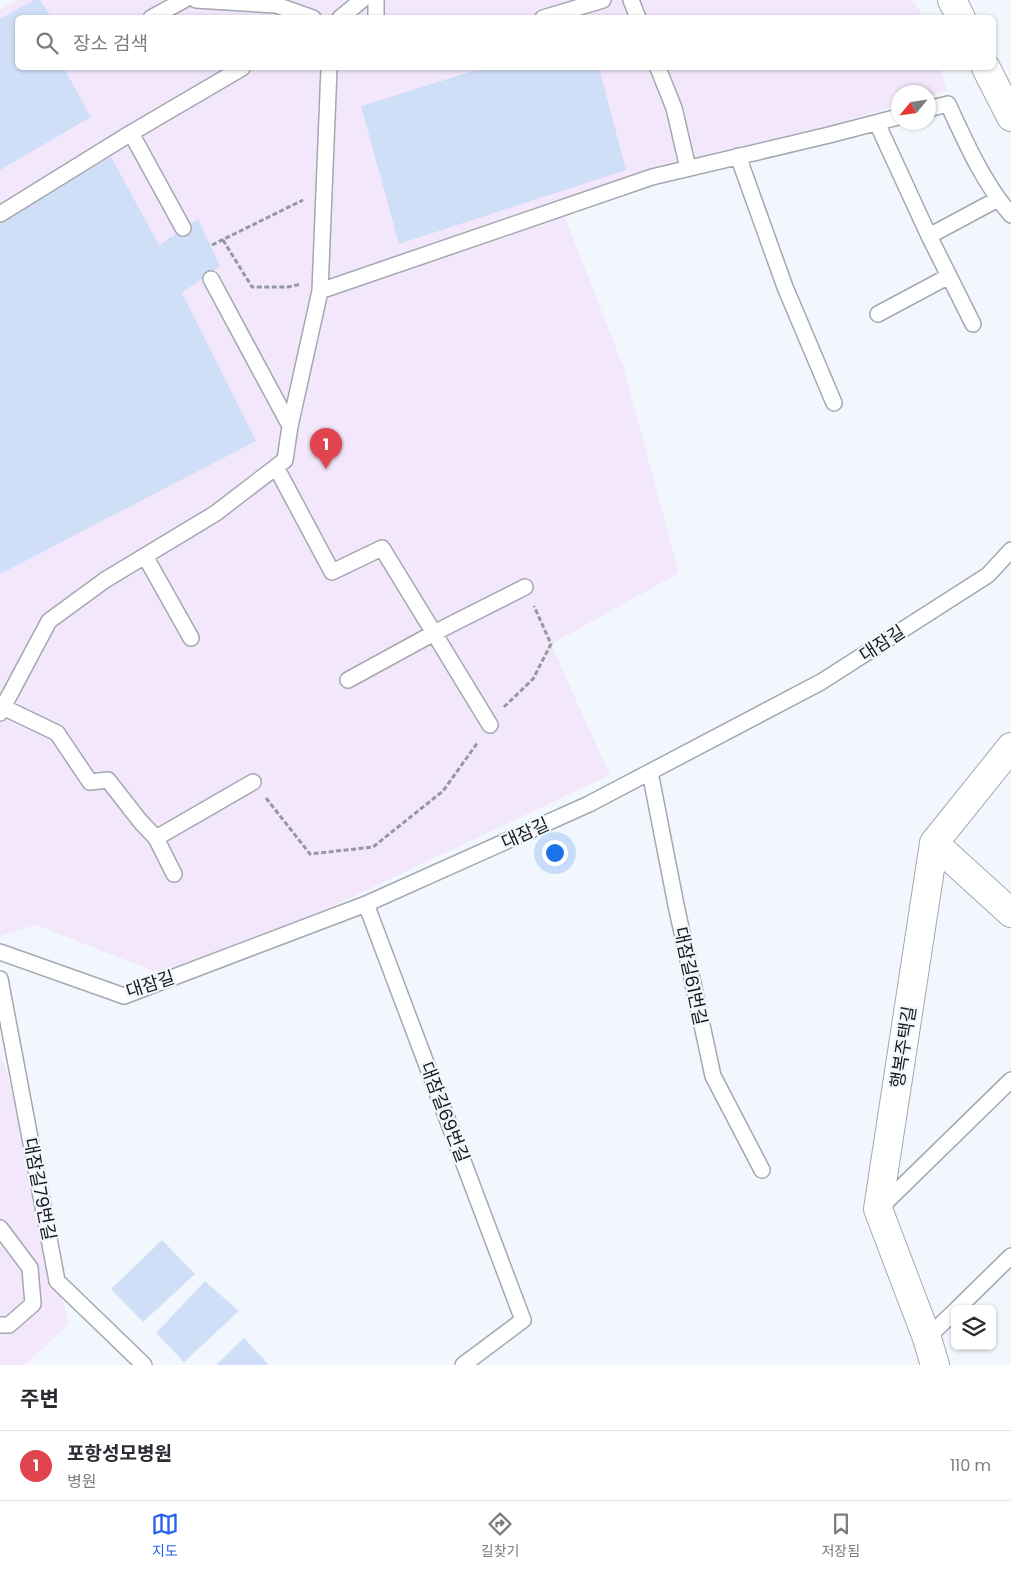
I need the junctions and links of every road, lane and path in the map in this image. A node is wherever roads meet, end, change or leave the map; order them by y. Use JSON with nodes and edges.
{"nodes":[{"id":1,"x":184,"y":0,"type":"edge"},
{"id":2,"x":196,"y":0,"type":"edge"},
{"id":3,"x":362,"y":0,"type":"edge"},
{"id":4,"x":376,"y":0,"type":"edge"},
{"id":5,"x":603,"y":0,"type":"edge"},
{"id":6,"x":631,"y":0,"type":"edge"},
{"id":7,"x":952,"y":0,"type":"edge"},
{"id":8,"x":156,"y":15,"type":"edge"},
{"id":9,"x":304,"y":15,"type":"edge"},
{"id":10,"x":344,"y":15,"type":"edge"},
{"id":11,"x":376,"y":15,"type":"edge"},
{"id":12,"x":553,"y":15,"type":"edge"},
{"id":13,"x":637,"y":15,"type":"edge"},
{"id":14,"x":960,"y":15,"type":"edge"},
{"id":15,"x":239,"y":70,"type":"edge"},
{"id":16,"x":329,"y":70,"type":"edge"},
{"id":17,"x":659,"y":70,"type":"edge"},
{"id":18,"x":987,"y":70,"type":"edge"},
{"id":19,"x":936,"y":107,"type":"edge"},
{"id":20,"x":1011,"y":116,"type":"edge"},
{"id":21,"x":891,"y":119,"type":"edge"},
{"id":22,"x":877,"y":123,"type":"junction"},
{"id":23,"x":131,"y":133,"type":"junction"},
{"id":24,"x":738,"y":156,"type":"junction"},
{"id":25,"x":688,"y":168,"type":"junction"},
{"id":26,"x":324,"y":190,"type":"junction"},
{"id":27,"x":998,"y":199,"type":"junction"},
{"id":28,"x":0,"y":214,"type":"edge"},
{"id":29,"x":1011,"y":215,"type":"edge"},
{"id":30,"x":183,"y":228,"type":"dead end"},
{"id":31,"x":929,"y":236,"type":"junction"},
{"id":32,"x":222,"y":240,"type":"junction"},
{"id":33,"x":212,"y":245,"type":"dead end"},
{"id":34,"x":949,"y":276,"type":"junction"},
{"id":35,"x":211,"y":279,"type":"dead end"},
{"id":36,"x":320,"y":285,"type":"junction"},
{"id":37,"x":878,"y":314,"type":"dead end"},
{"id":38,"x":973,"y":324,"type":"dead end"},
{"id":39,"x":834,"y":403,"type":"dead end"},
{"id":40,"x":290,"y":426,"type":"junction"},
{"id":41,"x":276,"y":466,"type":"junction"},
{"id":42,"x":1011,"y":550,"type":"edge"},
{"id":43,"x":145,"y":556,"type":"junction"},
{"id":44,"x":525,"y":587,"type":"joint"},
{"id":45,"x":434,"y":633,"type":"junction"},
{"id":46,"x":191,"y":638,"type":"dead end"},
{"id":47,"x":348,"y":680,"type":"dead end"},
{"id":48,"x":1,"y":709,"type":"edge"},
{"id":49,"x":490,"y":725,"type":"junction"},
{"id":50,"x":1011,"y":747,"type":"edge"},
{"id":51,"x":650,"y":772,"type":"junction"},
{"id":52,"x":253,"y":782,"type":"joint"},
{"id":53,"x":156,"y":838,"type":"junction"},
{"id":54,"x":934,"y":843,"type":"junction"},
{"id":55,"x":174,"y":874,"type":"dead end"},
{"id":56,"x":366,"y":904,"type":"junction"},
{"id":57,"x":1011,"y":913,"type":"edge"},
{"id":58,"x":0,"y":952,"type":"edge"},
{"id":59,"x":0,"y":979,"type":"edge"},
{"id":60,"x":1011,"y":1080,"type":"edge"},
{"id":61,"x":762,"y":1170,"type":"dead end"},
{"id":62,"x":878,"y":1209,"type":"junction"},
{"id":63,"x":0,"y":1228,"type":"edge"},
{"id":64,"x":1011,"y":1256,"type":"edge"},
{"id":65,"x":961,"y":1305,"type":"edge"},
{"id":66,"x":951,"y":1315,"type":"edge"},
{"id":67,"x":0,"y":1325,"type":"edge"},
{"id":68,"x":927,"y":1338,"type":"junction"},
{"id":69,"x":144,"y":1365,"type":"edge"},
{"id":70,"x":463,"y":1365,"type":"edge"},
{"id":71,"x":935,"y":1365,"type":"edge"}],
"edges":[{"from":1,"to":8,"type":"lane"},
{"from":2,"to":9,"type":"lane"},
{"from":3,"to":10,"type":"lane"},
{"from":4,"to":11,"type":"lane"},
{"from":5,"to":12,"type":"lane"},
{"from":6,"to":13,"type":"lane"},
{"from":7,"to":14,"type":"street"},
{"from":15,"to":23,"type":"lane"},
{"from":16,"to":26,"type":"lane"},
{"from":17,"to":25,"type":"lane"},
{"from":18,"to":20,"type":"street"},
{"from":19,"to":27,"type":"lane"},
{"from":21,"to":22,"type":"lane"},
{"from":22,"to":24,"type":"lane"},
{"from":22,"to":31,"type":"lane"},
{"from":23,"to":28,"type":"lane"},
{"from":23,"to":30,"type":"lane"},
{"from":24,"to":25,"type":"lane"},
{"from":24,"to":39,"type":"lane"},
{"from":25,"to":36,"type":"lane"},
{"from":26,"to":32,"type":"path"},
{"from":26,"to":36,"type":"lane"},
{"from":27,"to":29,"type":"lane"},
{"from":27,"to":31,"type":"lane"},
{"from":31,"to":34,"type":"lane"},
{"from":32,"to":33,"type":"path"},
{"from":32,"to":36,"type":"path"},
{"from":34,"to":37,"type":"lane"},
{"from":34,"to":38,"type":"lane"},
{"from":35,"to":40,"type":"lane"},
{"from":36,"to":40,"type":"lane"},
{"from":40,"to":41,"type":"lane"},
{"from":41,"to":43,"type":"lane"},
{"from":41,"to":45,"type":"lane"},
{"from":42,"to":51,"type":"lane","name":"대잠길"},
{"from":43,"to":46,"type":"lane"},
{"from":43,"to":48,"type":"lane"},
{"from":44,"to":45,"type":"lane"},
{"from":44,"to":49,"type":"path"},
{"from":45,"to":47,"type":"lane"},
{"from":45,"to":49,"type":"lane"},
{"from":48,"to":53,"type":"lane"},
{"from":49,"to":52,"type":"path"},
{"from":50,"to":54,"type":"street"},
{"from":51,"to":56,"type":"lane","name":"대잠길"},
{"from":51,"to":61,"type":"lane","name":"대잠길61번길"},
{"from":52,"to":53,"type":"lane"},
{"from":53,"to":55,"type":"lane"},
{"from":54,"to":57,"type":"street"},
{"from":54,"to":62,"type":"street","name":"행복주택길"},
{"from":56,"to":58,"type":"lane","name":"대잠길"},
{"from":56,"to":70,"type":"lane","name":"대잠길69번길"},
{"from":59,"to":69,"type":"lane","name":"대잠길79번길"},
{"from":60,"to":62,"type":"lane"},
{"from":62,"to":68,"type":"street","name":"행복주택길"},
{"from":63,"to":67,"type":"lane"},
{"from":64,"to":65,"type":"lane"},
{"from":66,"to":68,"type":"lane"},
{"from":68,"to":71,"type":"street","name":"행복주택길"}]}
